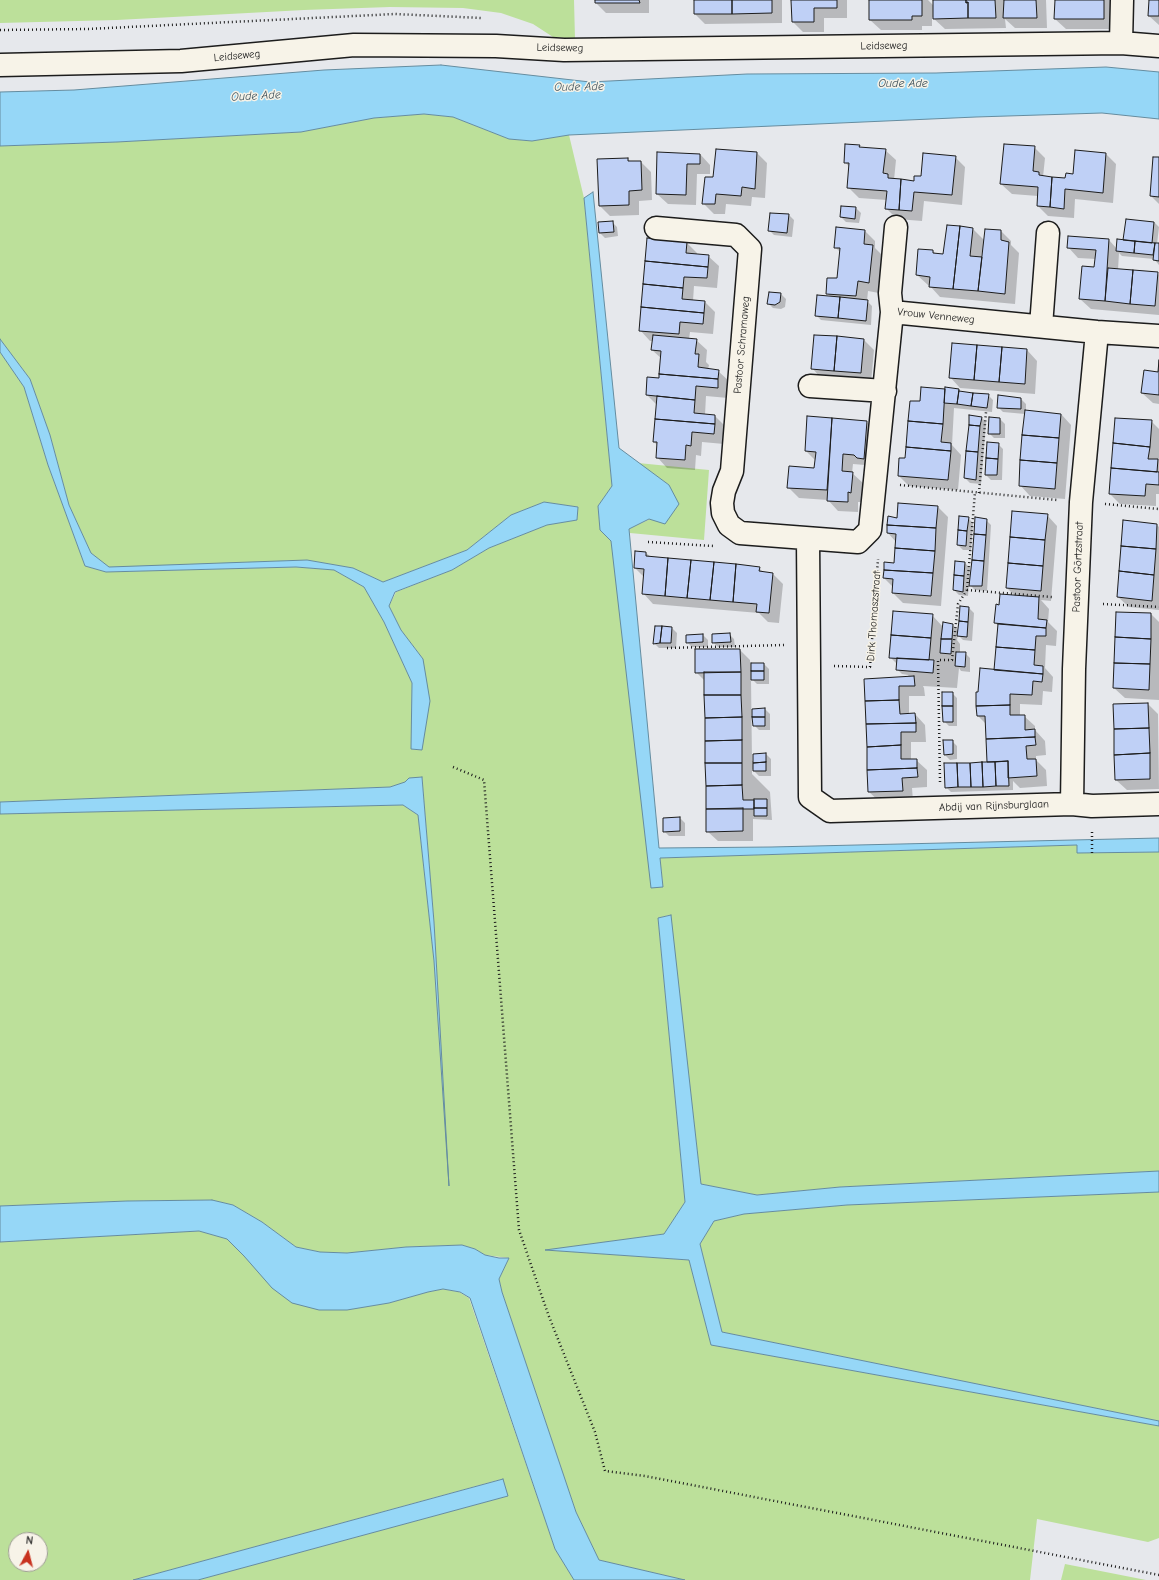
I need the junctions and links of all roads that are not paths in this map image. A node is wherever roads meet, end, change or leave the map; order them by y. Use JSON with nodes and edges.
{"nodes":[{"id":1,"x":1122,"y":0,"type":"edge"},
{"id":2,"x":1121,"y":43,"type":"junction"},
{"id":3,"x":1159,"y":46,"type":"edge"},
{"id":4,"x":0,"y":65,"type":"edge"},
{"id":5,"x":896,"y":227,"type":"dead end"},
{"id":6,"x":656,"y":228,"type":"dead end"},
{"id":7,"x":1048,"y":233,"type":"dead end"},
{"id":8,"x":892,"y":312,"type":"junction"},
{"id":9,"x":1041,"y":326,"type":"junction"},
{"id":10,"x":1097,"y":332,"type":"junction"},
{"id":11,"x":1159,"y":336,"type":"edge"},
{"id":12,"x":810,"y":386,"type":"dead end"},
{"id":13,"x":884,"y":391,"type":"junction"},
{"id":14,"x":808,"y":539,"type":"junction"},
{"id":15,"x":1072,"y":804,"type":"junction"},
{"id":16,"x":1159,"y":804,"type":"edge"}],
"edges":[{"from":1,"to":2,"type":"street"},
{"from":2,"to":3,"type":"street","name":"Leidseweg"},
{"from":2,"to":4,"type":"street","name":"Leidseweg"},
{"from":5,"to":8,"type":"street","name":"Vrouw Venneweg"},
{"from":6,"to":14,"type":"street","name":"Pastoor Schramaweg"},
{"from":7,"to":9,"type":"street"},
{"from":8,"to":9,"type":"street","name":"Vrouw Venneweg"},
{"from":8,"to":13,"type":"street"},
{"from":9,"to":10,"type":"street","name":"Vrouw Venneweg"},
{"from":10,"to":11,"type":"street","name":"Vrouw Venneweg"},
{"from":10,"to":15,"type":"street","name":"Pastoor Görtzstraat"},
{"from":12,"to":13,"type":"street"},
{"from":13,"to":14,"type":"street"},
{"from":14,"to":15,"type":"street","name":"Abdij van Rijnsburglaan"},
{"from":15,"to":16,"type":"street","name":"Abdij van Rijnsburglaan"}]}
